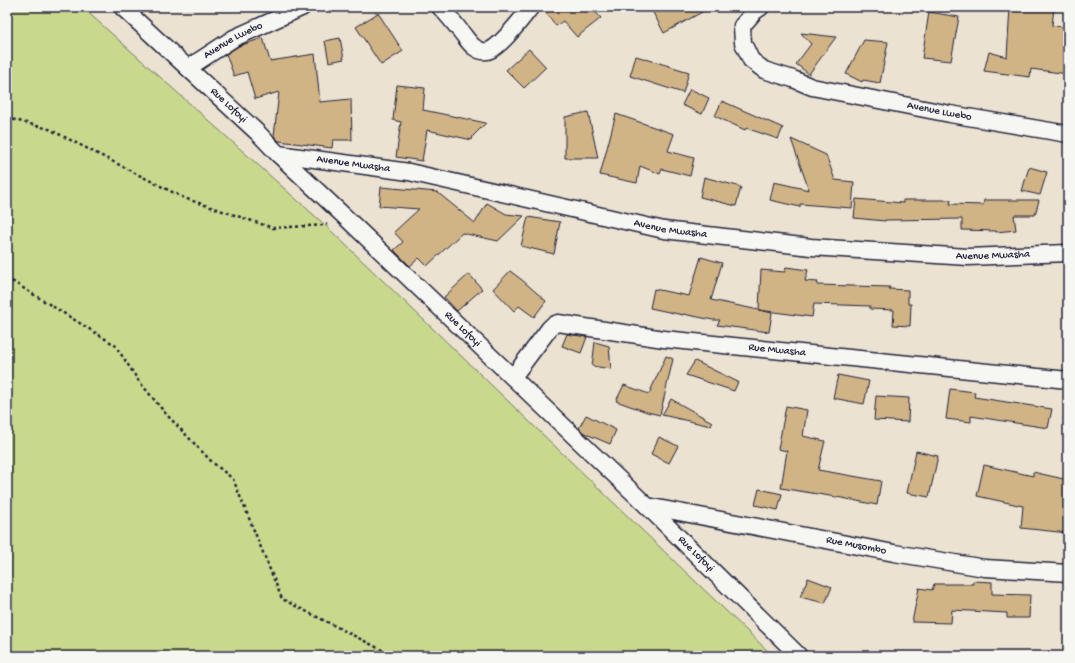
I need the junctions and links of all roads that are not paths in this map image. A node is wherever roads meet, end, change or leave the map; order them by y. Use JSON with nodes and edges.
{"nodes":[{"id":1,"x":122,"y":7,"type":"edge"},
{"id":2,"x":303,"y":7,"type":"edge"},
{"id":3,"x":440,"y":7,"type":"edge"},
{"id":4,"x":531,"y":7,"type":"edge"},
{"id":5,"x":760,"y":7,"type":"edge"},
{"id":6,"x":188,"y":68,"type":"junction"},
{"id":7,"x":1068,"y":134,"type":"edge"},
{"id":8,"x":278,"y":154,"type":"junction"},
{"id":9,"x":1068,"y":253,"type":"edge"},
{"id":10,"x":513,"y":377,"type":"junction"},
{"id":11,"x":1068,"y":380,"type":"edge"},
{"id":12,"x":647,"y":506,"type":"junction"},
{"id":13,"x":1068,"y":573,"type":"edge"},
{"id":14,"x":799,"y":656,"type":"edge"}],
"edges":[{"from":1,"to":6,"type":"street","name":"Rue Lofoyi"},
{"from":2,"to":6,"type":"street","name":"Avenue Lwebo"},
{"from":3,"to":4,"type":"street"},
{"from":5,"to":7,"type":"street","name":"Avenue Lwebo"},
{"from":6,"to":8,"type":"street","name":"Rue Lofoyi"},
{"from":8,"to":9,"type":"street","name":"Avenue Mwasha"},
{"from":8,"to":10,"type":"street","name":"Rue Lofoyi"},
{"from":10,"to":11,"type":"street","name":"Rue Mwasha"},
{"from":10,"to":12,"type":"street","name":"Rue Lofoyi"},
{"from":12,"to":13,"type":"street","name":"Rue Musombo"},
{"from":12,"to":14,"type":"street","name":"Rue Lofoyi"}]}
